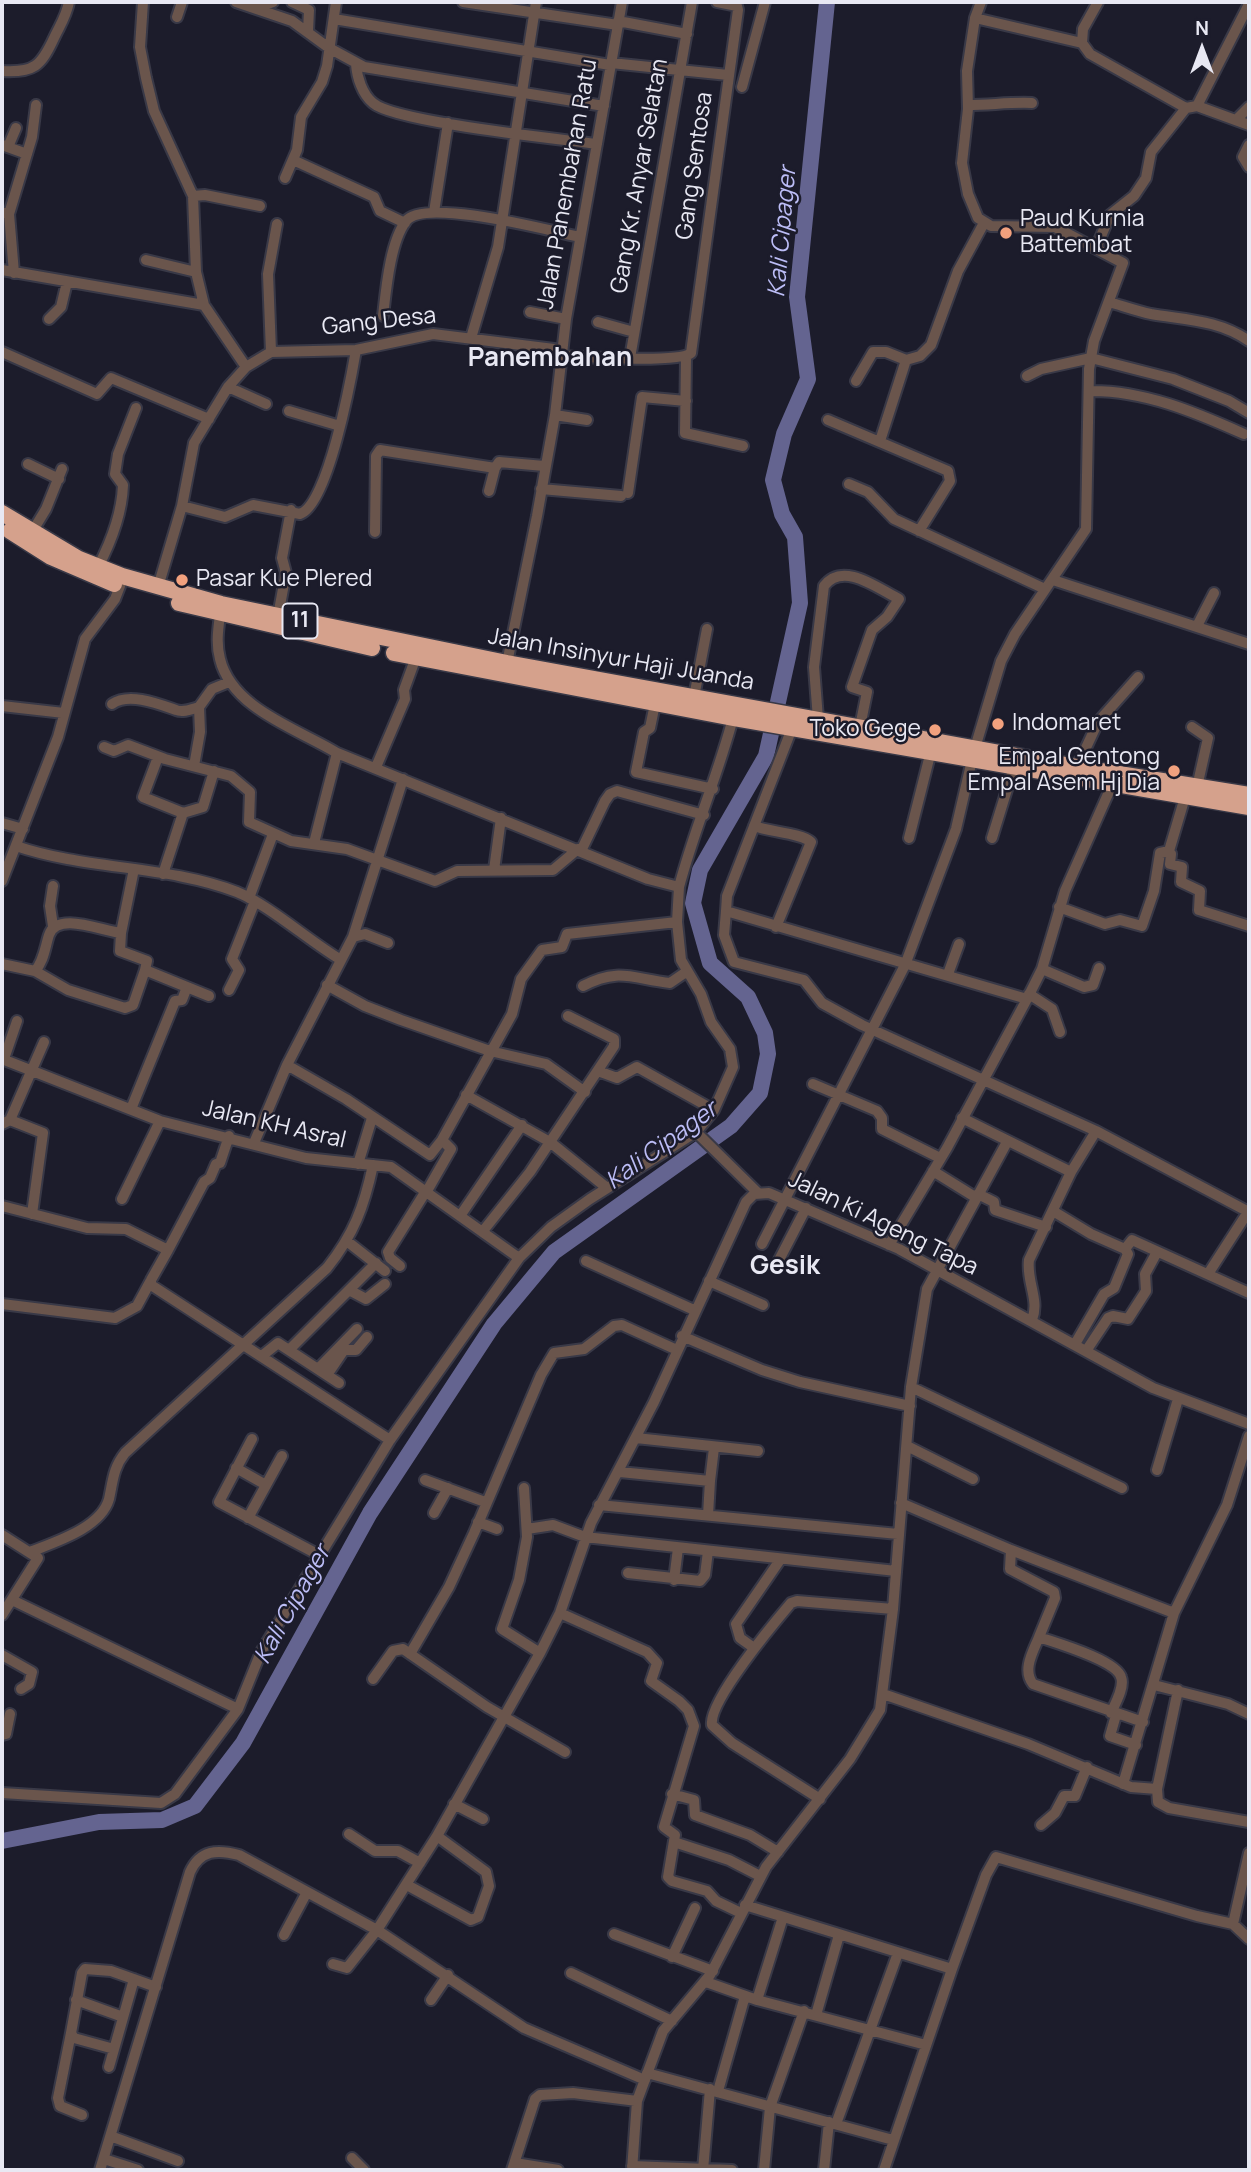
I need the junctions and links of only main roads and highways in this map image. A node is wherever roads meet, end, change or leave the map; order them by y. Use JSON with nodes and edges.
{"nodes":[{"id":1,"x":2,"y":513,"type":"edge"},
{"id":2,"x":2,"y":526,"type":"edge"},
{"id":3,"x":397,"y":648,"type":"junction"},
{"id":4,"x":613,"y":689,"type":"junction"},
{"id":5,"x":756,"y":715,"type":"junction"},
{"id":6,"x":794,"y":729,"type":"junction"},
{"id":7,"x":974,"y":754,"type":"junction"},
{"id":8,"x":1191,"y":792,"type":"junction"},
{"id":9,"x":1249,"y":795,"type":"edge"},
{"id":10,"x":1249,"y":807,"type":"edge"}],
"edges":[{"from":1,"to":3,"type":"highway","name":"Jalan Insinyur Haji Juanda","number":"11"},
{"from":2,"to":3,"type":"highway","name":"Jalan Insinyur Haji Juanda","number":"11"},
{"from":3,"to":4,"type":"highway","name":"Jalan Insinyur Haji Juanda","number":"11"},
{"from":3,"to":4,"type":"highway","name":"Jalan Insinyur Haji Juanda","number":"11"},
{"from":4,"to":5,"type":"highway","name":"Jalan Insinyur Haji Juanda","number":"11"},
{"from":4,"to":5,"type":"highway","name":"Jalan Insinyur Haji Juanda","number":"11"},
{"from":5,"to":6,"type":"highway","name":"Jalan Insinyur Haji Juanda","number":"11"},
{"from":6,"to":7,"type":"highway","name":"Jalan Insinyur Haji Juanda","number":"11"},
{"from":6,"to":7,"type":"highway","name":"Jalan Insinyur Haji Juanda","number":"11"},
{"from":7,"to":8,"type":"highway","name":"Jalan Insinyur Haji Juanda","number":"11"},
{"from":7,"to":8,"type":"highway","name":"Jalan Insinyur Haji Juanda","number":"11"},
{"from":8,"to":9,"type":"highway","name":"Jalan Insinyur Haji Juanda","number":"11"},
{"from":8,"to":10,"type":"highway","name":"Jalan Insinyur Haji Juanda","number":"11"}]}
